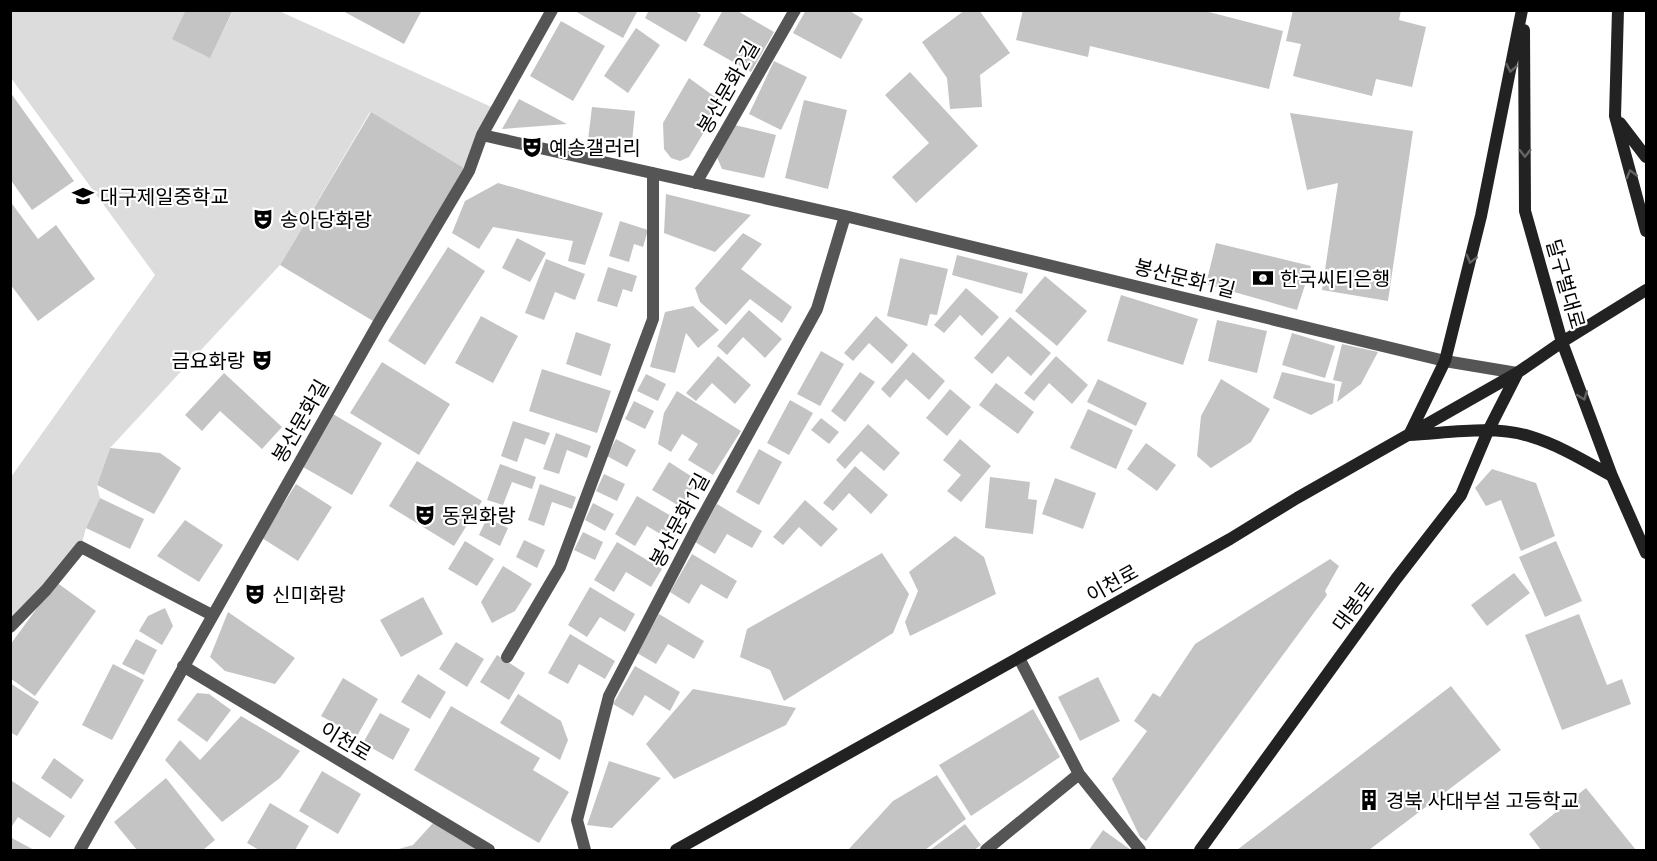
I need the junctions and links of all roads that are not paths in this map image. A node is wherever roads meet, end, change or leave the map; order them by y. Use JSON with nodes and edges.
{"nodes":[{"id":1,"x":552,"y":10,"type":"edge"},
{"id":2,"x":795,"y":10,"type":"edge"},
{"id":3,"x":1523,"y":10,"type":"edge"},
{"id":4,"x":1618,"y":10,"type":"edge"},
{"id":5,"x":1615,"y":116,"type":"junction"},
{"id":6,"x":482,"y":135,"type":"junction"},
{"id":7,"x":1647,"y":157,"type":"edge"},
{"id":8,"x":653,"y":173,"type":"junction"},
{"id":9,"x":696,"y":183,"type":"junction"},
{"id":10,"x":845,"y":216,"type":"junction"},
{"id":11,"x":1647,"y":231,"type":"edge"},
{"id":12,"x":1647,"y":290,"type":"edge"},
{"id":13,"x":1562,"y":342,"type":"junction"},
{"id":14,"x":1445,"y":361,"type":"junction"},
{"id":15,"x":1517,"y":374,"type":"junction"},
{"id":16,"x":1488,"y":431,"type":"junction"},
{"id":17,"x":1409,"y":435,"type":"junction"},
{"id":18,"x":1612,"y":476,"type":"junction"},
{"id":19,"x":1647,"y":553,"type":"edge"},
{"id":20,"x":212,"y":615,"type":"junction"},
{"id":21,"x":10,"y":627,"type":"edge"},
{"id":22,"x":507,"y":657,"type":"dead end"},
{"id":23,"x":1019,"y":658,"type":"junction"},
{"id":24,"x":183,"y":666,"type":"junction"},
{"id":25,"x":1079,"y":774,"type":"junction"},
{"id":26,"x":80,"y":850,"type":"edge"},
{"id":27,"x":489,"y":850,"type":"edge"},
{"id":28,"x":585,"y":850,"type":"edge"},
{"id":29,"x":676,"y":850,"type":"edge"},
{"id":30,"x":986,"y":850,"type":"edge"},
{"id":31,"x":1140,"y":850,"type":"edge"},
{"id":32,"x":1200,"y":850,"type":"edge"}],
"edges":[{"from":1,"to":6,"type":"street","name":"봉산문화길"},
{"from":2,"to":9,"type":"street","name":"봉산문화2길"},
{"from":3,"to":13,"type":"main road","name":"달구벌대로","one_way":true},
{"from":3,"to":14,"type":"main road","one_way":true},
{"from":4,"to":5,"type":"main road"},
{"from":5,"to":7,"type":"main road"},
{"from":11,"to":5,"type":"main road","one_way":true},
{"from":6,"to":8,"type":"street","name":"봉산문화1길"},
{"from":6,"to":20,"type":"street","name":"봉산문화길"},
{"from":8,"to":9,"type":"street","name":"봉산문화1길"},
{"from":8,"to":22,"type":"street"},
{"from":9,"to":10,"type":"street","name":"봉산문화1길"},
{"from":10,"to":14,"type":"street","name":"봉산문화1길"},
{"from":10,"to":28,"type":"street","name":"봉산문화1길"},
{"from":12,"to":13,"type":"main road","name":"이천로"},
{"from":13,"to":15,"type":"main road","name":"이천로"},
{"from":13,"to":18,"type":"main road","name":"달구벌대로","one_way":true},
{"from":14,"to":15,"type":"street","name":"봉산문화1길"},
{"from":14,"to":17,"type":"main road"},
{"from":15,"to":16,"type":"main road","name":"대봉로"},
{"from":15,"to":17,"type":"main road","name":"이천로"},
{"from":16,"to":17,"type":"main road"},
{"from":16,"to":18,"type":"main road"},
{"from":16,"to":32,"type":"main road","name":"대봉로"},
{"from":17,"to":23,"type":"main road","name":"이천로"},
{"from":18,"to":19,"type":"main road","name":"달구벌대로"},
{"from":20,"to":21,"type":"street"},
{"from":20,"to":24,"type":"street","name":"봉산문화길"},
{"from":23,"to":25,"type":"street"},
{"from":23,"to":29,"type":"main road","name":"이천로"},
{"from":24,"to":26,"type":"street","name":"봉산문화길"},
{"from":24,"to":27,"type":"street","name":"이천로"},
{"from":25,"to":30,"type":"street"},
{"from":25,"to":31,"type":"street"}]}
